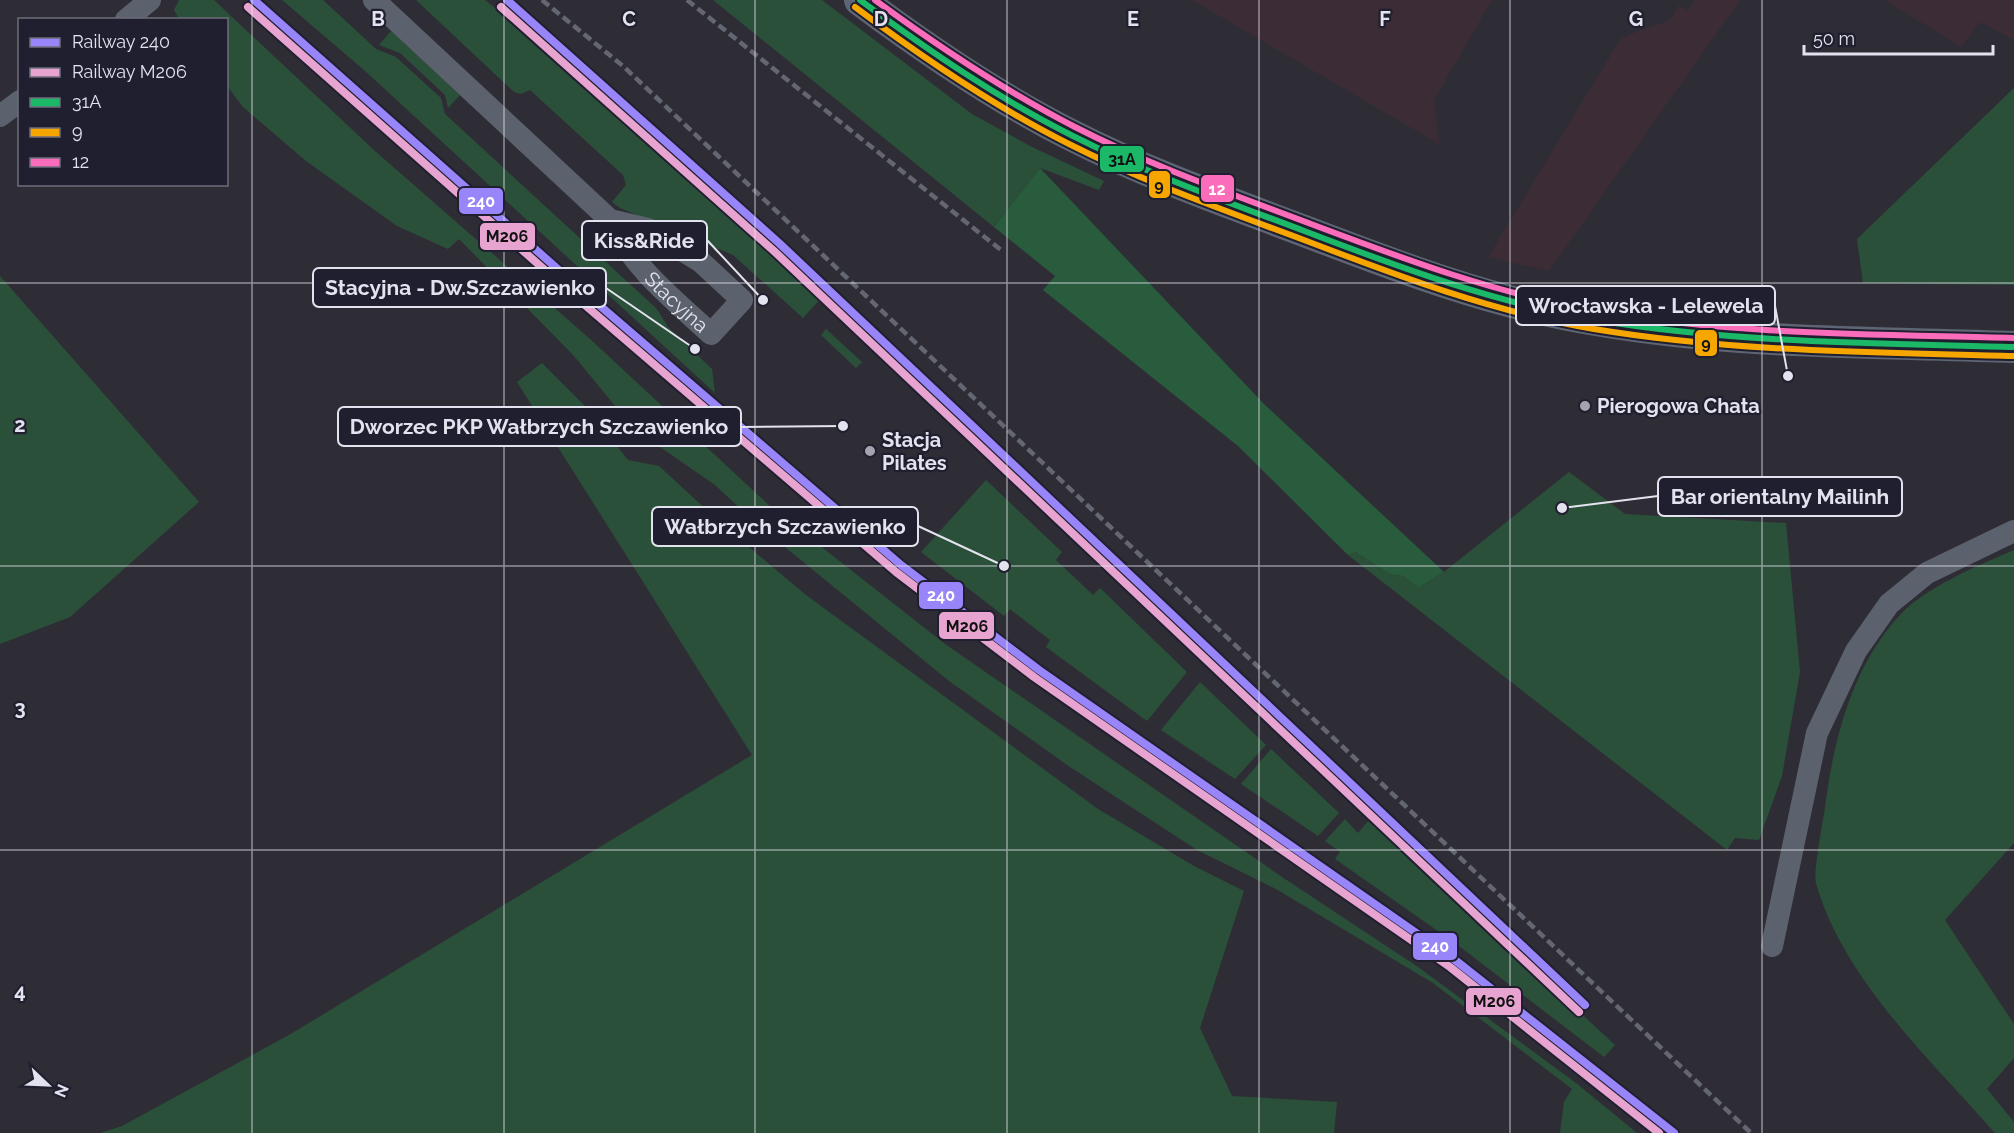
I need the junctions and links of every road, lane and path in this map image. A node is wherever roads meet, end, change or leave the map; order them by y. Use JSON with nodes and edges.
{"nodes":[{"id":1,"x":150,"y":0,"type":"edge"},
{"id":2,"x":375,"y":0,"type":"edge"},
{"id":3,"x":860,"y":0,"type":"edge"},
{"id":4,"x":128,"y":18,"type":"edge"},
{"id":5,"x":18,"y":102,"type":"edge"},
{"id":6,"x":0,"y":116,"type":"edge"},
{"id":7,"x":610,"y":220,"type":"junction"},
{"id":8,"x":2014,"y":347,"type":"edge"},
{"id":9,"x":2014,"y":531,"type":"edge"},
{"id":10,"x":1772,"y":946,"type":"dead end"}],
"edges":[{"from":1,"to":4,"type":"street"},
{"from":2,"to":7,"type":"street","name":"Stacyjna"},
{"from":3,"to":8,"type":"main road"},
{"from":5,"to":6,"type":"street"},
{"from":7,"to":7,"type":"street","name":"Stacyjna"},
{"from":9,"to":10,"type":"street"}]}
